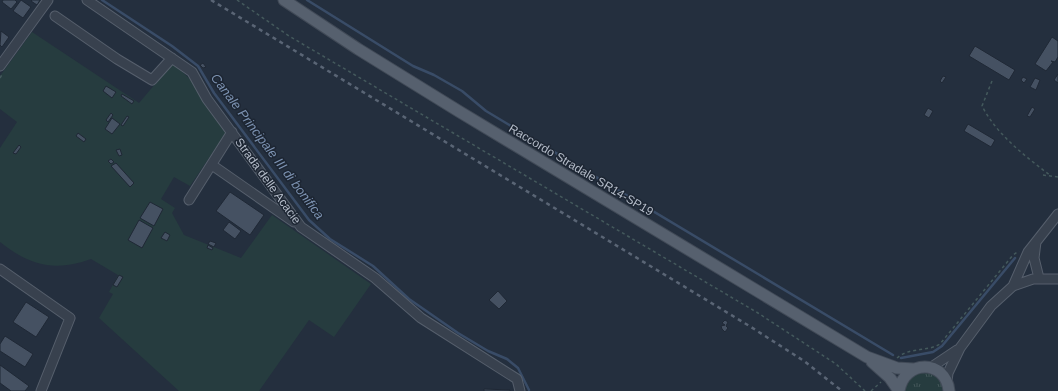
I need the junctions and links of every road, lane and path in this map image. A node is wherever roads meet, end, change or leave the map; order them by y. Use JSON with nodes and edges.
{"nodes":[{"id":1,"x":48,"y":0,"type":"edge"},
{"id":2,"x":87,"y":0,"type":"edge"},
{"id":3,"x":237,"y":0,"type":"edge"},
{"id":4,"x":284,"y":0,"type":"edge"},
{"id":5,"x":55,"y":16,"type":"dead end"},
{"id":6,"x":172,"y":58,"type":"junction"},
{"id":7,"x":0,"y":66,"type":"edge"},
{"id":8,"x":992,"y":81,"type":"dead end"},
{"id":9,"x":232,"y":132,"type":"junction"},
{"id":10,"x":212,"y":165,"type":"junction"},
{"id":11,"x":1043,"y":175,"type":"dead end"},
{"id":12,"x":1051,"y":176,"type":"junction"},
{"id":13,"x":1058,"y":177,"type":"edge"},
{"id":14,"x":189,"y":200,"type":"dead end"},
{"id":15,"x":1058,"y":214,"type":"edge"},
{"id":16,"x":301,"y":227,"type":"junction"},
{"id":17,"x":1036,"y":242,"type":"junction"},
{"id":18,"x":1028,"y":252,"type":"junction"},
{"id":19,"x":1023,"y":262,"type":"junction"},
{"id":20,"x":1,"y":273,"type":"edge"},
{"id":21,"x":1036,"y":278,"type":"junction"},
{"id":22,"x":1058,"y":279,"type":"edge"},
{"id":23,"x":1013,"y":286,"type":"junction"},
{"id":24,"x":960,"y":348,"type":"junction"},
{"id":25,"x":867,"y":357,"type":"junction"},
{"id":26,"x":896,"y":359,"type":"dead end"},
{"id":27,"x":930,"y":368,"type":"junction"},
{"id":28,"x":914,"y":369,"type":"junction"},
{"id":29,"x":884,"y":379,"type":"dead end"},
{"id":30,"x":948,"y":387,"type":"edge"},
{"id":31,"x":41,"y":391,"type":"edge"},
{"id":32,"x":520,"y":391,"type":"edge"},
{"id":33,"x":865,"y":391,"type":"edge"},
{"id":34,"x":871,"y":391,"type":"edge"},
{"id":35,"x":899,"y":391,"type":"edge"}],
"edges":[{"from":1,"to":7,"type":"street"},
{"from":2,"to":6,"type":"street","name":"Strada delle Acacie"},
{"from":3,"to":33,"type":"path"},
{"from":4,"to":25,"type":"main road","name":"Raccordo Stradale SR14-SP19"},
{"from":5,"to":6,"type":"street"},
{"from":6,"to":9,"type":"street","name":"Strada delle Acacie"},
{"from":8,"to":12,"type":"path"},
{"from":9,"to":10,"type":"street"},
{"from":9,"to":16,"type":"street","name":"Strada delle Acacie"},
{"from":10,"to":14,"type":"street"},
{"from":10,"to":16,"type":"street"},
{"from":11,"to":12,"type":"path"},
{"from":12,"to":13,"type":"path"},
{"from":15,"to":17,"type":"street"},
{"from":16,"to":32,"type":"street","name":"Strada delle Acacie"},
{"from":17,"to":18,"type":"street"},
{"from":17,"to":21,"type":"street"},
{"from":18,"to":19,"type":"street"},
{"from":18,"to":26,"type":"path"},
{"from":19,"to":21,"type":"street"},
{"from":19,"to":23,"type":"street"},
{"from":20,"to":31,"type":"street"},
{"from":21,"to":22,"type":"street"},
{"from":21,"to":23,"type":"street"},
{"from":23,"to":24,"type":"street"},
{"from":24,"to":27,"type":"street"},
{"from":24,"to":30,"type":"street"},
{"from":25,"to":28,"type":"main road","name":"Raccordo Stradale SR14-SP19"},
{"from":25,"to":35,"type":"main road","name":"Raccordo Stradale SR14-SP19"},
{"from":27,"to":28,"type":"main road","name":"Raccordo Stradale SR14-SP19"},
{"from":27,"to":30,"type":"main road"},
{"from":28,"to":35,"type":"main road","name":"Raccordo Stradale SR14-SP19"},
{"from":29,"to":34,"type":"path"}]}
